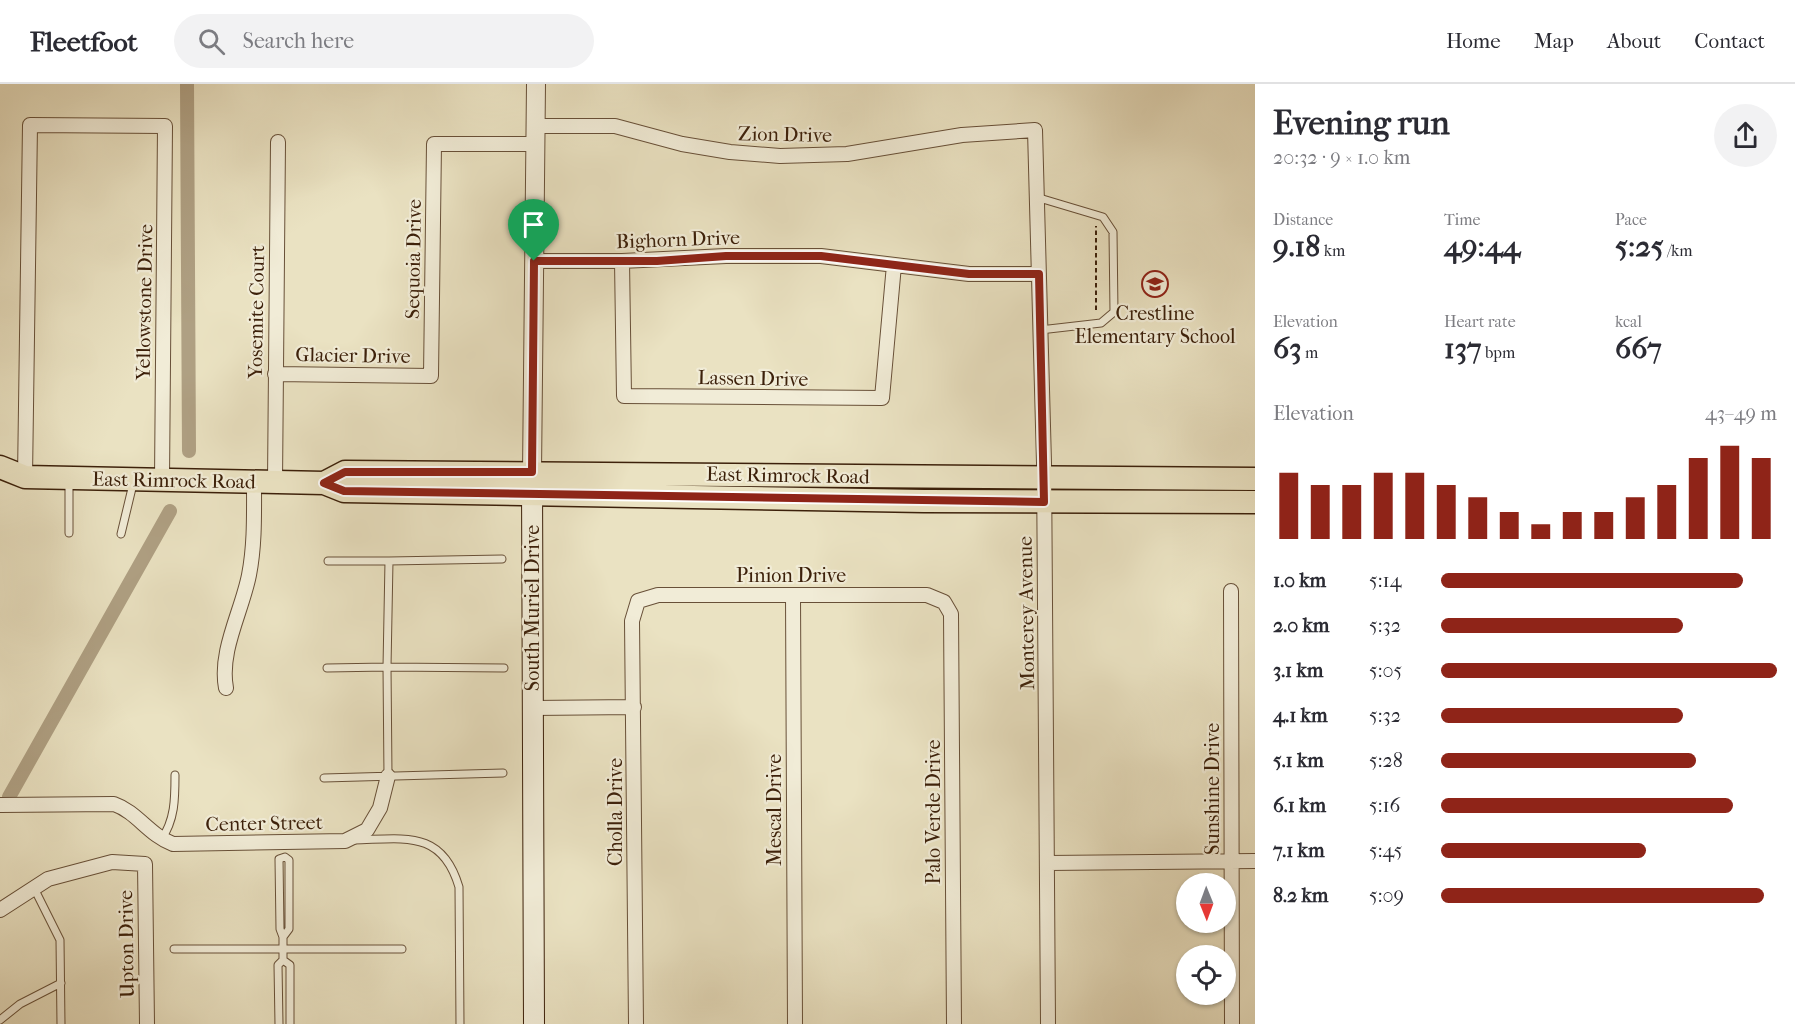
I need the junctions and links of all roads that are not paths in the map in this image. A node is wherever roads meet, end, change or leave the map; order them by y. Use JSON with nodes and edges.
{"nodes":[{"id":1,"x":536,"y":84,"type":"edge"},
{"id":2,"x":1035,"y":130,"type":"joint"},
{"id":3,"x":535,"y":135,"type":"junction"},
{"id":4,"x":278,"y":142,"type":"dead end"},
{"id":5,"x":434,"y":144,"type":"joint"},
{"id":6,"x":1036,"y":197,"type":"junction"},
{"id":7,"x":534,"y":261,"type":"junction"},
{"id":8,"x":622,"y":261,"type":"junction"},
{"id":9,"x":894,"y":265,"type":"junction"},
{"id":10,"x":1039,"y":274,"type":"junction"},
{"id":11,"x":1040,"y":330,"type":"junction"},
{"id":12,"x":274,"y":374,"type":"junction"},
{"id":13,"x":431,"y":376,"type":"joint"},
{"id":14,"x":0,"y":467,"type":"edge"},
{"id":15,"x":532,"y":472,"type":"junction"},
{"id":16,"x":25,"y":477,"type":"junction"},
{"id":17,"x":69,"y":478,"type":"junction"},
{"id":18,"x":134,"y":479,"type":"junction"},
{"id":19,"x":1044,"y":479,"type":"junction"},
{"id":20,"x":1255,"y":479,"type":"edge"},
{"id":21,"x":162,"y":480,"type":"junction"},
{"id":22,"x":265,"y":482,"type":"junction"},
{"id":23,"x":324,"y":483,"type":"junction"},
{"id":24,"x":0,"y":488,"type":"edge"},
{"id":25,"x":531,"y":496,"type":"junction"},
{"id":26,"x":1044,"y":502,"type":"junction"},
{"id":27,"x":1255,"y":502,"type":"edge"},
{"id":28,"x":69,"y":533,"type":"dead end"},
{"id":29,"x":122,"y":534,"type":"dead end"},
{"id":30,"x":502,"y":559,"type":"dead end"},
{"id":31,"x":328,"y":561,"type":"dead end"},
{"id":32,"x":388,"y":561,"type":"junction"},
{"id":33,"x":1231,"y":591,"type":"dead end"},
{"id":34,"x":793,"y":595,"type":"junction"},
{"id":35,"x":638,"y":601,"type":"joint"},
{"id":36,"x":944,"y":602,"type":"joint"},
{"id":37,"x":387,"y":668,"type":"junction"},
{"id":38,"x":504,"y":668,"type":"dead end"},
{"id":39,"x":327,"y":669,"type":"dead end"},
{"id":40,"x":226,"y":688,"type":"dead end"},
{"id":41,"x":634,"y":707,"type":"junction"},
{"id":42,"x":533,"y":708,"type":"junction"},
{"id":43,"x":503,"y":773,"type":"dead end"},
{"id":44,"x":175,"y":775,"type":"dead end"},
{"id":45,"x":388,"y":776,"type":"junction"},
{"id":46,"x":324,"y":778,"type":"dead end"},
{"id":47,"x":0,"y":805,"type":"edge"},
{"id":48,"x":161,"y":840,"type":"junction"},
{"id":49,"x":345,"y":841,"type":"junction"},
{"id":50,"x":285,"y":842,"type":"junction"},
{"id":51,"x":1255,"y":861,"type":"edge"},
{"id":52,"x":1232,"y":862,"type":"junction"},
{"id":53,"x":1048,"y":863,"type":"junction"},
{"id":54,"x":34,"y":888,"type":"junction"},
{"id":55,"x":0,"y":910,"type":"edge"},
{"id":56,"x":174,"y":949,"type":"dead end"},
{"id":57,"x":283,"y":949,"type":"junction"},
{"id":58,"x":402,"y":949,"type":"dead end"},
{"id":59,"x":284,"y":960,"type":"junction"},
{"id":60,"x":61,"y":983,"type":"junction"},
{"id":61,"x":0,"y":1020,"type":"edge"},
{"id":62,"x":61,"y":1024,"type":"edge"},
{"id":63,"x":147,"y":1024,"type":"edge"},
{"id":64,"x":279,"y":1024,"type":"edge"},
{"id":65,"x":290,"y":1024,"type":"edge"},
{"id":66,"x":460,"y":1024,"type":"edge"},
{"id":67,"x":534,"y":1024,"type":"edge"},
{"id":68,"x":636,"y":1024,"type":"edge"},
{"id":69,"x":795,"y":1024,"type":"edge"},
{"id":70,"x":954,"y":1024,"type":"edge"},
{"id":71,"x":1048,"y":1024,"type":"edge"},
{"id":72,"x":1232,"y":1024,"type":"edge"}],
"edges":[{"from":1,"to":3,"type":"street","name":"South Muriel Drive"},
{"from":2,"to":3,"type":"street","name":"Zion Drive"},
{"from":2,"to":6,"type":"street","name":"Monterey Avenue"},
{"from":3,"to":5,"type":"street","name":"Zion Drive"},
{"from":3,"to":7,"type":"street","name":"South Muriel Drive"},
{"from":4,"to":12,"type":"street","name":"Yosemite Court"},
{"from":5,"to":13,"type":"street","name":"Sequoia Drive"},
{"from":6,"to":10,"type":"street","name":"Monterey Avenue"},
{"from":6,"to":11,"type":"lane"},
{"from":7,"to":8,"type":"street","name":"Bighorn Drive"},
{"from":7,"to":15,"type":"street","name":"South Muriel Drive"},
{"from":8,"to":9,"type":"street","name":"Bighorn Drive"},
{"from":8,"to":9,"type":"street","name":"Lassen Drive"},
{"from":9,"to":10,"type":"street","name":"Bighorn Drive"},
{"from":10,"to":11,"type":"street","name":"Monterey Avenue"},
{"from":11,"to":19,"type":"street","name":"Monterey Avenue"},
{"from":12,"to":13,"type":"street","name":"Glacier Drive"},
{"from":12,"to":22,"type":"street","name":"Yosemite Court"},
{"from":14,"to":16,"type":"main road","name":"East Rimrock Road"},
{"from":15,"to":19,"type":"main road","name":"East Rimrock Road"},
{"from":15,"to":23,"type":"main road","name":"East Rimrock Road"},
{"from":15,"to":25,"type":"main road","name":"South Muriel Drive"},
{"from":16,"to":17,"type":"main road","name":"East Rimrock Road"},
{"from":16,"to":21,"type":"street","name":"Yellowstone Drive"},
{"from":16,"to":24,"type":"main road","name":"East Rimrock Road"},
{"from":17,"to":18,"type":"main road","name":"East Rimrock Road"},
{"from":17,"to":28,"type":"lane"},
{"from":18,"to":21,"type":"main road","name":"East Rimrock Road"},
{"from":18,"to":29,"type":"lane"},
{"from":19,"to":20,"type":"main road","name":"East Rimrock Road"},
{"from":19,"to":26,"type":"street","name":"Monterey Avenue"},
{"from":21,"to":22,"type":"main road","name":"East Rimrock Road"},
{"from":22,"to":23,"type":"main road","name":"East Rimrock Road"},
{"from":22,"to":40,"type":"street","name":"Yosemite Court"},
{"from":23,"to":25,"type":"main road","name":"East Rimrock Road"},
{"from":25,"to":26,"type":"main road","name":"East Rimrock Road"},
{"from":25,"to":42,"type":"main road","name":"South Muriel Drive"},
{"from":26,"to":27,"type":"main road","name":"East Rimrock Road"},
{"from":26,"to":53,"type":"street","name":"Monterey Avenue"},
{"from":30,"to":32,"type":"lane"},
{"from":31,"to":32,"type":"lane"},
{"from":32,"to":37,"type":"lane"},
{"from":33,"to":52,"type":"street","name":"Sunshine Drive"},
{"from":34,"to":35,"type":"street","name":"Pinion Drive"},
{"from":34,"to":36,"type":"street","name":"Pinion Drive"},
{"from":34,"to":69,"type":"street","name":"Mescal Drive"},
{"from":35,"to":41,"type":"street","name":"Cholla Drive"},
{"from":36,"to":70,"type":"street","name":"Palo Verde Drive"},
{"from":37,"to":38,"type":"lane"},
{"from":37,"to":39,"type":"lane"},
{"from":37,"to":45,"type":"lane"},
{"from":41,"to":42,"type":"street"},
{"from":41,"to":68,"type":"street","name":"Cholla Drive"},
{"from":42,"to":67,"type":"main road","name":"South Muriel Drive"},
{"from":43,"to":45,"type":"lane"},
{"from":44,"to":48,"type":"lane"},
{"from":45,"to":46,"type":"lane"},
{"from":45,"to":49,"type":"street","name":"Center Street"},
{"from":47,"to":48,"type":"street"},
{"from":48,"to":50,"type":"street","name":"Center Street"},
{"from":49,"to":50,"type":"street","name":"Center Street"},
{"from":49,"to":66,"type":"lane"},
{"from":50,"to":57,"type":"lane"},
{"from":51,"to":52,"type":"street"},
{"from":52,"to":53,"type":"street"},
{"from":52,"to":72,"type":"street","name":"Sunshine Drive"},
{"from":53,"to":71,"type":"street","name":"Monterey Avenue"},
{"from":54,"to":55,"type":"street"},
{"from":54,"to":60,"type":"lane"},
{"from":54,"to":63,"type":"street","name":"Upton Drive"},
{"from":56,"to":57,"type":"lane"},
{"from":57,"to":58,"type":"lane"},
{"from":57,"to":59,"type":"lane"},
{"from":59,"to":64,"type":"lane"},
{"from":59,"to":65,"type":"lane"},
{"from":60,"to":61,"type":"lane"},
{"from":60,"to":62,"type":"lane"}]}
